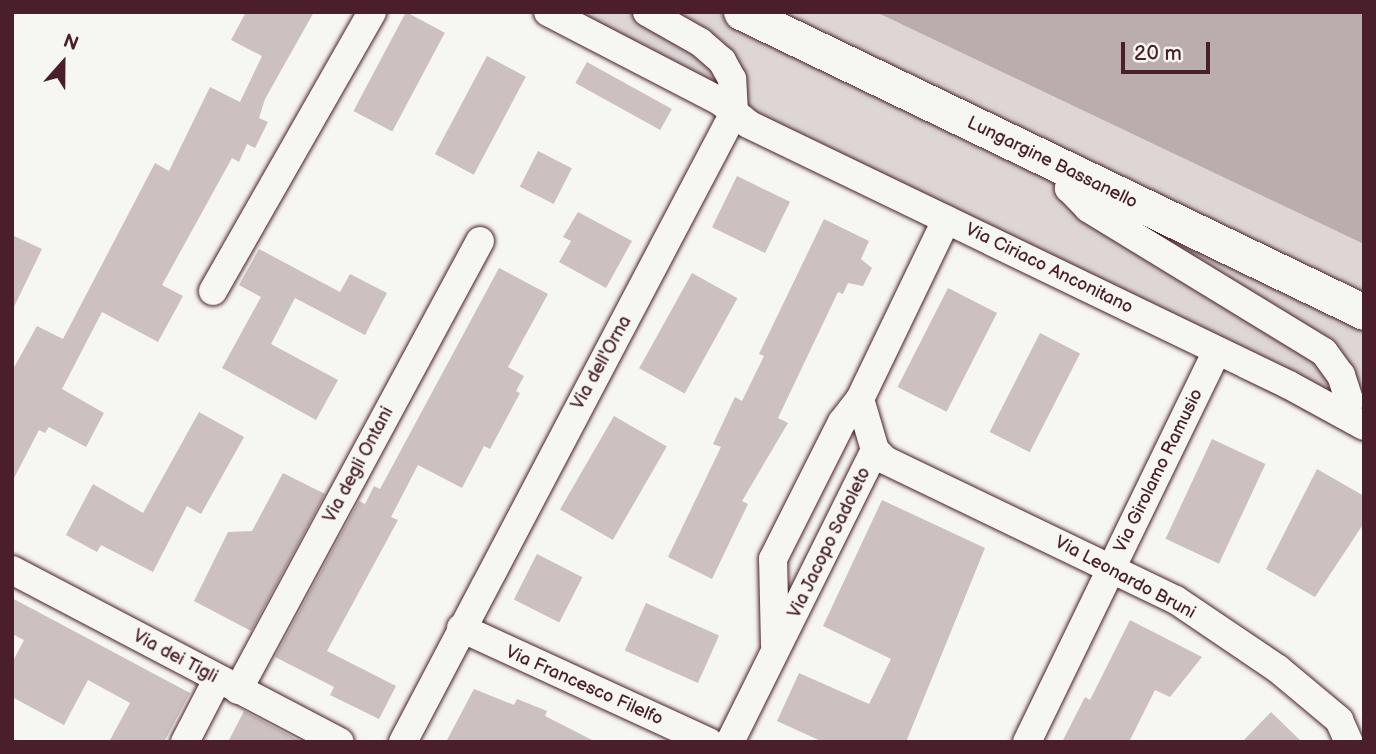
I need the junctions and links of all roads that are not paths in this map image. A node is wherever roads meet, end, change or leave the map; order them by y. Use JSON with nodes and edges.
{"nodes":[{"id":1,"x":372,"y":12,"type":"edge"},
{"id":2,"x":548,"y":12,"type":"edge"},
{"id":3,"x":647,"y":12,"type":"edge"},
{"id":4,"x":741,"y":12,"type":"edge"},
{"id":5,"x":734,"y":113,"type":"junction"},
{"id":6,"x":1073,"y":174,"type":"junction"},
{"id":7,"x":947,"y":220,"type":"junction"},
{"id":8,"x":480,"y":241,"type":"dead end"},
{"id":9,"x":213,"y":291,"type":"dead end"},
{"id":10,"x":1364,"y":312,"type":"edge"},
{"id":11,"x":1217,"y":351,"type":"junction"},
{"id":12,"x":860,"y":399,"type":"junction"},
{"id":13,"x":1355,"y":421,"type":"edge"},
{"id":14,"x":875,"y":450,"type":"junction"},
{"id":15,"x":1111,"y":568,"type":"junction"},
{"id":16,"x":12,"y":570,"type":"edge"},
{"id":17,"x":461,"y":628,"type":"junction"},
{"id":18,"x":775,"y":645,"type":"junction"},
{"id":19,"x":228,"y":685,"type":"junction"},
{"id":20,"x":185,"y":742,"type":"edge"},
{"id":21,"x":340,"y":742,"type":"edge"},
{"id":22,"x":403,"y":742,"type":"edge"},
{"id":23,"x":709,"y":742,"type":"edge"},
{"id":24,"x":730,"y":742,"type":"edge"},
{"id":25,"x":1027,"y":742,"type":"edge"},
{"id":26,"x":1349,"y":742,"type":"edge"}],
"edges":[{"from":1,"to":9,"type":"street"},
{"from":2,"to":5,"type":"street"},
{"from":3,"to":5,"type":"street"},
{"from":4,"to":6,"type":"street","name":"Lungargine Bassanello"},
{"from":5,"to":7,"type":"street","name":"Via Ciriaco Anconitano"},
{"from":5,"to":17,"type":"street","name":"Via dell'Orna"},
{"from":6,"to":10,"type":"street","name":"Lungargine Bassanello"},
{"from":6,"to":13,"type":"street"},
{"from":7,"to":11,"type":"street","name":"Via Ciriaco Anconitano"},
{"from":7,"to":12,"type":"street","name":"Via Jacopo Sadoleto"},
{"from":8,"to":19,"type":"street","name":"Via degli Ontani"},
{"from":11,"to":13,"type":"street","name":"Via Ciriaco Anconitano"},
{"from":11,"to":15,"type":"street","name":"Via Girolamo Ramusio"},
{"from":12,"to":14,"type":"street","name":"Via Jacopo Sadoleto"},
{"from":12,"to":18,"type":"street","name":"Via Jacopo Sadoleto"},
{"from":14,"to":15,"type":"street","name":"Via Leonardo Bruni"},
{"from":14,"to":18,"type":"street","name":"Via Jacopo Sadoleto"},
{"from":15,"to":25,"type":"street","name":"Via Girolamo Ramusio"},
{"from":15,"to":26,"type":"street","name":"Via Leonardo Bruni"},
{"from":16,"to":19,"type":"street","name":"Via dei Tigli"},
{"from":17,"to":22,"type":"street","name":"Via dell'Orna"},
{"from":17,"to":23,"type":"street","name":"Via Francesco Filelfo"},
{"from":18,"to":24,"type":"street","name":"Via Jacopo Sadoleto"},
{"from":19,"to":20,"type":"street","name":"Via degli Ontani"},
{"from":19,"to":21,"type":"street","name":"Via dei Tigli"}]}
